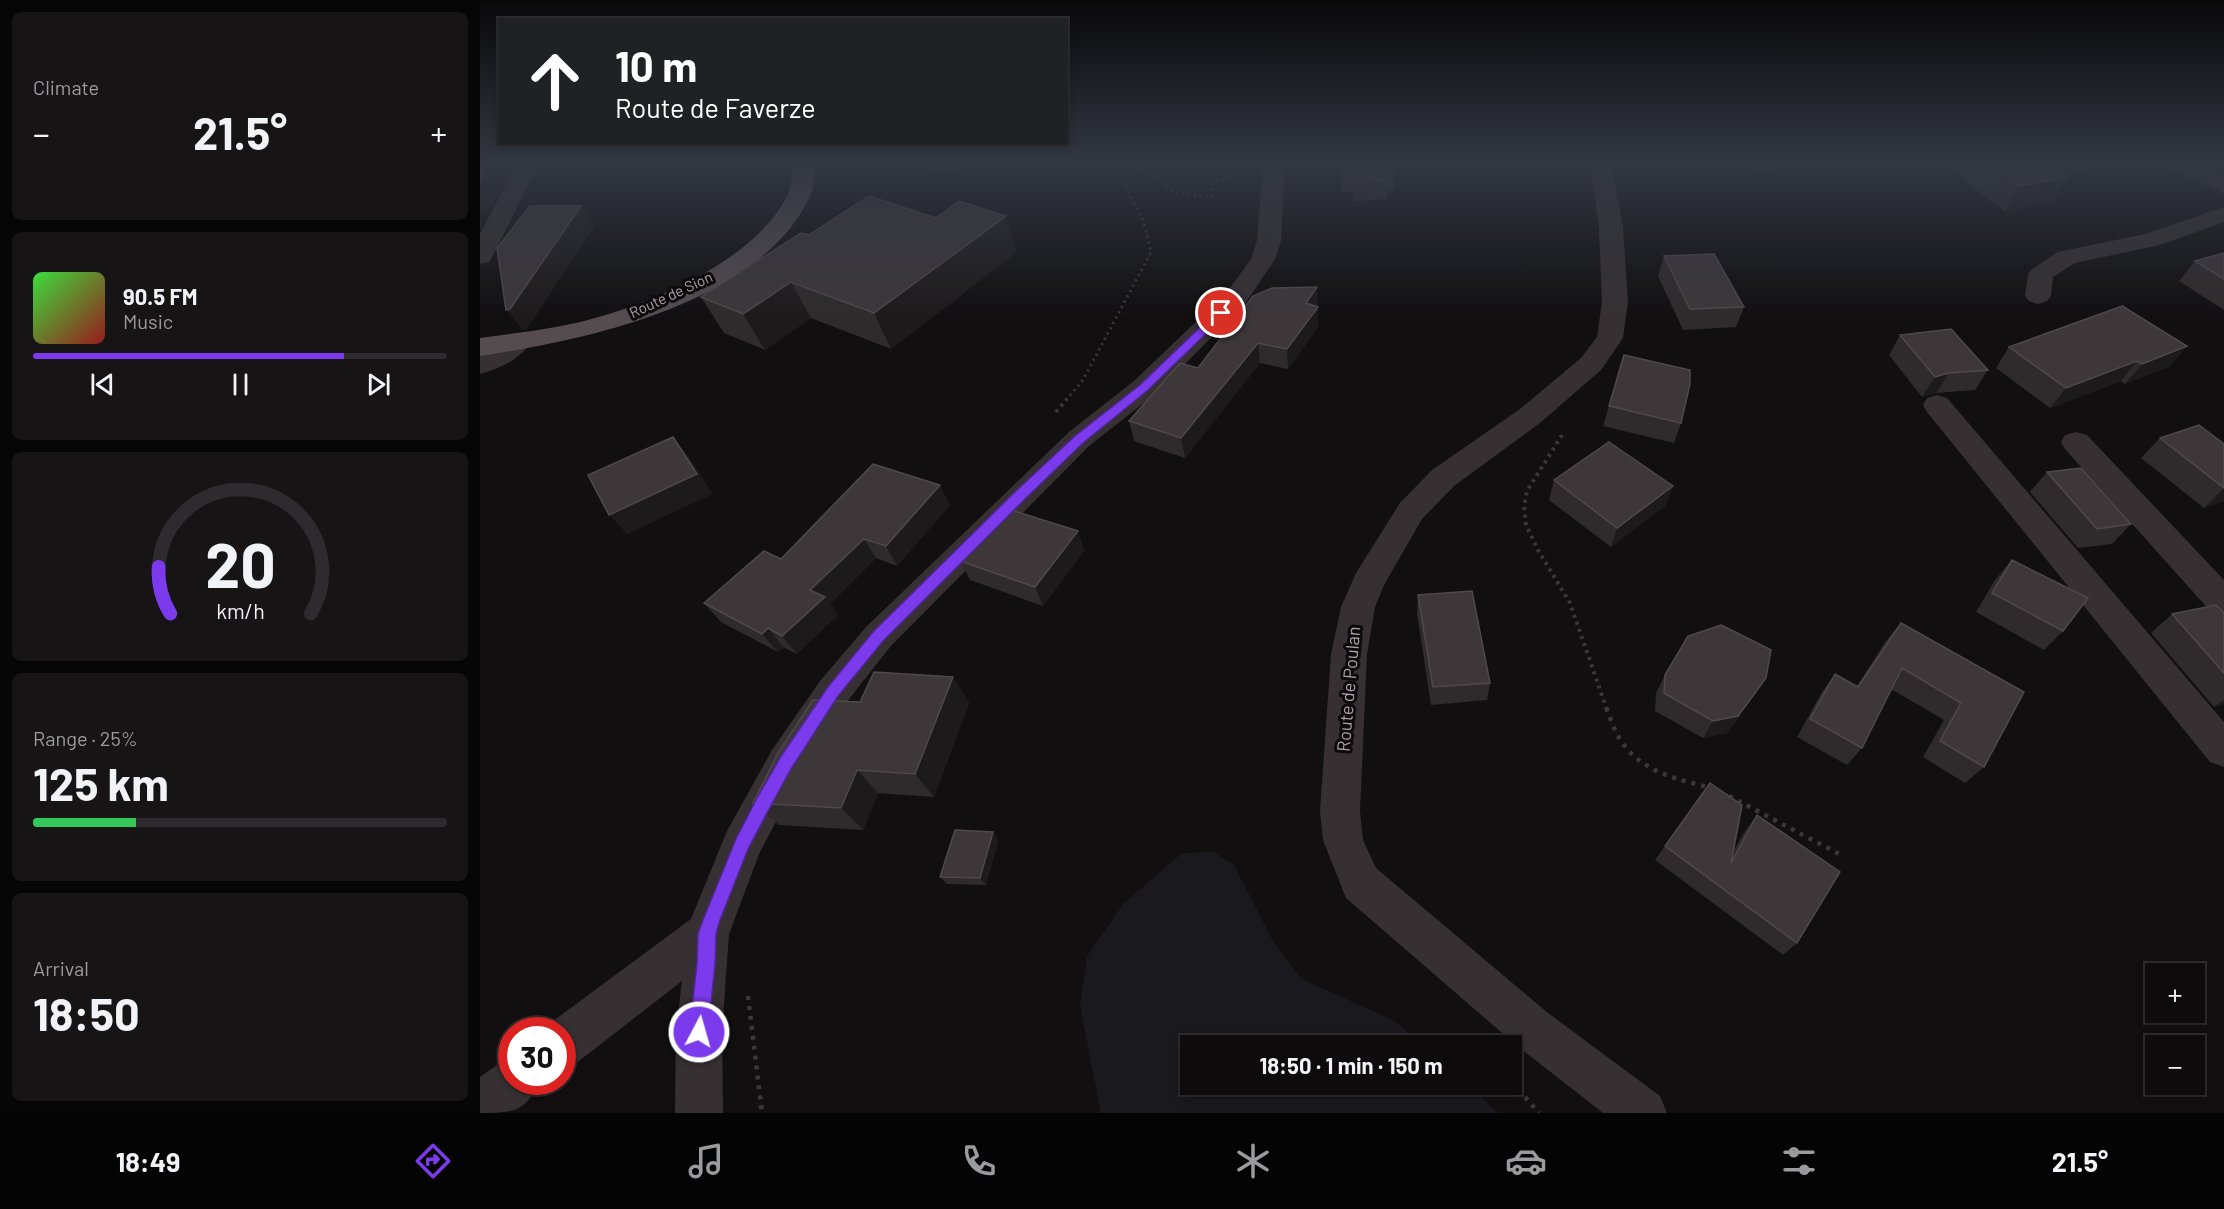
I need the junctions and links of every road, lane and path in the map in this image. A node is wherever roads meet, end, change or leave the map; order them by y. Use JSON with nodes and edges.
{"nodes":[{"id":1,"x":503,"y":214,"type":"edge"},
{"id":2,"x":788,"y":214,"type":"edge"},
{"id":3,"x":1140,"y":214,"type":"edge"},
{"id":4,"x":1271,"y":214,"type":"edge"},
{"id":5,"x":1609,"y":214,"type":"edge"},
{"id":6,"x":2224,"y":214,"type":"edge"},
{"id":7,"x":480,"y":257,"type":"edge"},
{"id":8,"x":2038,"y":296,"type":"dead end"},
{"id":9,"x":518,"y":342,"type":"junction"},
{"id":10,"x":480,"y":347,"type":"edge"},
{"id":11,"x":480,"y":365,"type":"edge"},
{"id":12,"x":1937,"y":405,"type":"dead end"},
{"id":13,"x":1054,"y":414,"type":"dead end"},
{"id":14,"x":1563,"y":434,"type":"dead end"},
{"id":15,"x":2076,"y":442,"type":"dead end"},
{"id":16,"x":2224,"y":603,"type":"edge"},
{"id":17,"x":2224,"y":750,"type":"edge"},
{"id":18,"x":1843,"y":856,"type":"dead end"},
{"id":19,"x":707,"y":949,"type":"junction"},
{"id":20,"x":576,"y":1035,"type":"edge"},
{"id":21,"x":1522,"y":1093,"type":"edge"},
{"id":22,"x":498,"y":1094,"type":"edge"},
{"id":23,"x":480,"y":1107,"type":"edge"},
{"id":24,"x":699,"y":1113,"type":"edge"},
{"id":25,"x":762,"y":1113,"type":"edge"},
{"id":26,"x":1539,"y":1113,"type":"edge"},
{"id":27,"x":1643,"y":1113,"type":"edge"}],
"edges":[{"from":1,"to":7,"type":"street"},
{"from":2,"to":9,"type":"main road","name":"Route de Sion"},
{"from":3,"to":13,"type":"path"},
{"from":4,"to":19,"type":"street"},
{"from":5,"to":27,"type":"street","name":"Route de Poulan"},
{"from":6,"to":8,"type":"street"},
{"from":9,"to":10,"type":"main road","name":"Route de Sion"},
{"from":9,"to":11,"type":"street"},
{"from":12,"to":17,"type":"street"},
{"from":14,"to":18,"type":"path"},
{"from":15,"to":16,"type":"street"},
{"from":19,"to":20,"type":"street"},
{"from":19,"to":24,"type":"street"},
{"from":19,"to":25,"type":"path"},
{"from":21,"to":26,"type":"path"},
{"from":22,"to":23,"type":"street"}]}
